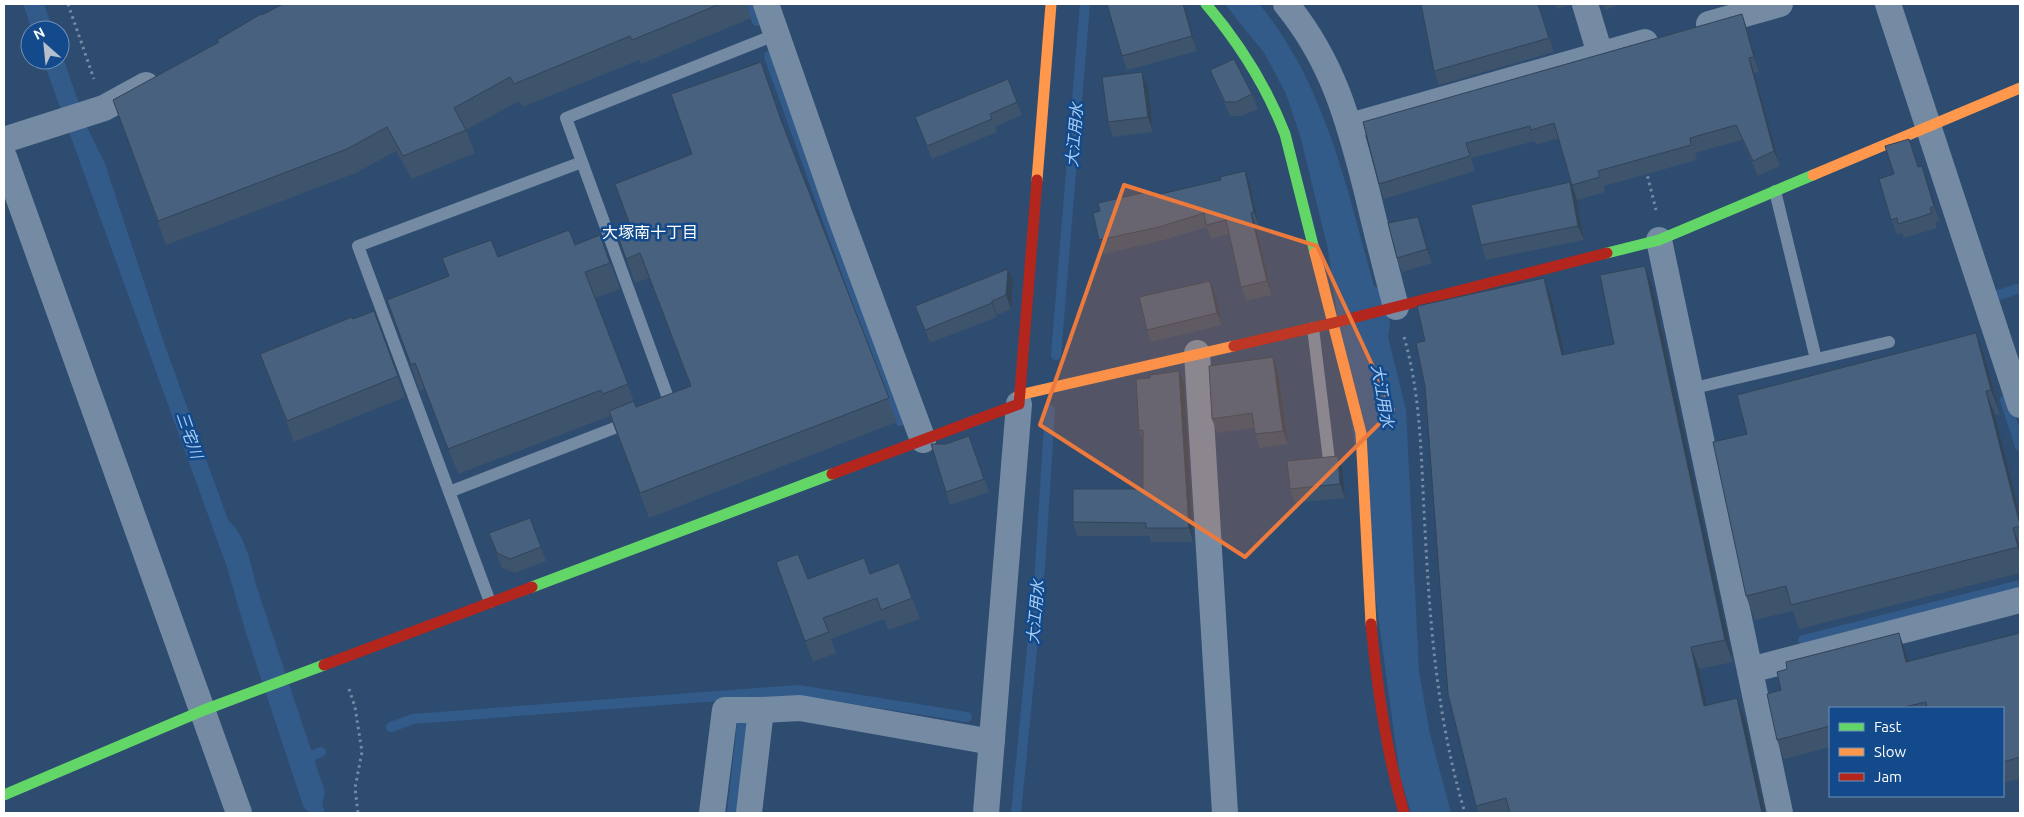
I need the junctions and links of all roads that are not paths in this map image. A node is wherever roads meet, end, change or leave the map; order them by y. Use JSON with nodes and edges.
{"nodes":[{"id":1,"x":766,"y":4,"type":"edge"},
{"id":2,"x":1051,"y":4,"type":"edge"},
{"id":3,"x":1206,"y":4,"type":"edge"},
{"id":4,"x":1286,"y":4,"type":"edge"},
{"id":5,"x":1584,"y":4,"type":"edge"},
{"id":6,"x":1780,"y":4,"type":"edge"},
{"id":7,"x":1888,"y":4,"type":"edge"},
{"id":8,"x":777,"y":34,"type":"junction"},
{"id":9,"x":1600,"y":54,"type":"junction"},
{"id":10,"x":164,"y":75,"type":"edge"},
{"id":11,"x":2020,"y":88,"type":"edge"},
{"id":12,"x":1350,"y":126,"type":"junction"},
{"id":13,"x":1927,"y":128,"type":"junction"},
{"id":14,"x":4,"y":140,"type":"edge"},
{"id":15,"x":4,"y":157,"type":"edge"},
{"id":16,"x":582,"y":162,"type":"junction"},
{"id":17,"x":1775,"y":191,"type":"junction"},
{"id":18,"x":1659,"y":240,"type":"junction"},
{"id":19,"x":1393,"y":308,"type":"junction"},
{"id":20,"x":1337,"y":322,"type":"junction"},
{"id":21,"x":1313,"y":328,"type":"junction"},
{"id":22,"x":1889,"y":342,"type":"dead end"},
{"id":23,"x":1197,"y":353,"type":"junction"},
{"id":24,"x":1816,"y":359,"type":"junction"},
{"id":25,"x":1690,"y":389,"type":"junction"},
{"id":26,"x":2018,"y":394,"type":"edge"},
{"id":27,"x":1019,"y":400,"type":"junction"},
{"id":28,"x":923,"y":440,"type":"junction"},
{"id":29,"x":1329,"y":460,"type":"edge"},
{"id":30,"x":449,"y":492,"type":"junction"},
{"id":31,"x":2020,"y":600,"type":"edge"},
{"id":32,"x":490,"y":602,"type":"junction"},
{"id":33,"x":1750,"y":670,"type":"junction"},
{"id":34,"x":204,"y":710,"type":"junction"},
{"id":35,"x":761,"y":710,"type":"junction"},
{"id":36,"x":992,"y":742,"type":"junction"},
{"id":37,"x":4,"y":795,"type":"edge"},
{"id":38,"x":239,"y":813,"type":"edge"},
{"id":39,"x":712,"y":813,"type":"edge"},
{"id":40,"x":749,"y":813,"type":"edge"},
{"id":41,"x":986,"y":813,"type":"edge"},
{"id":42,"x":1225,"y":813,"type":"edge"},
{"id":43,"x":1404,"y":813,"type":"edge"},
{"id":44,"x":1780,"y":813,"type":"edge"}],
"edges":[{"from":1,"to":8,"type":"street"},
{"from":2,"to":27,"type":"street"},
{"from":3,"to":20,"type":"street"},
{"from":4,"to":12,"type":"street"},
{"from":5,"to":9,"type":"street"},
{"from":6,"to":9,"type":"street"},
{"from":7,"to":13,"type":"street"},
{"from":8,"to":16,"type":"lane"},
{"from":8,"to":28,"type":"street"},
{"from":9,"to":12,"type":"street"},
{"from":10,"to":14,"type":"street"},
{"from":11,"to":13,"type":"street"},
{"from":12,"to":19,"type":"street"},
{"from":13,"to":17,"type":"street"},
{"from":13,"to":26,"type":"street"},
{"from":15,"to":34,"type":"street"},
{"from":16,"to":30,"type":"lane"},
{"from":16,"to":30,"type":"lane"},
{"from":17,"to":18,"type":"street"},
{"from":17,"to":24,"type":"lane"},
{"from":18,"to":19,"type":"street"},
{"from":18,"to":25,"type":"street"},
{"from":19,"to":20,"type":"street"},
{"from":20,"to":21,"type":"street"},
{"from":20,"to":43,"type":"street"},
{"from":21,"to":23,"type":"street"},
{"from":21,"to":29,"type":"lane"},
{"from":22,"to":24,"type":"lane"},
{"from":23,"to":27,"type":"street"},
{"from":23,"to":42,"type":"street"},
{"from":24,"to":25,"type":"lane"},
{"from":25,"to":33,"type":"street"},
{"from":27,"to":28,"type":"street"},
{"from":27,"to":36,"type":"street"},
{"from":28,"to":32,"type":"street"},
{"from":30,"to":32,"type":"lane"},
{"from":31,"to":33,"type":"street"},
{"from":32,"to":34,"type":"street"},
{"from":33,"to":44,"type":"street"},
{"from":34,"to":37,"type":"street"},
{"from":34,"to":38,"type":"street"},
{"from":35,"to":36,"type":"street"},
{"from":35,"to":39,"type":"street"},
{"from":35,"to":40,"type":"street"},
{"from":36,"to":41,"type":"street"}]}
